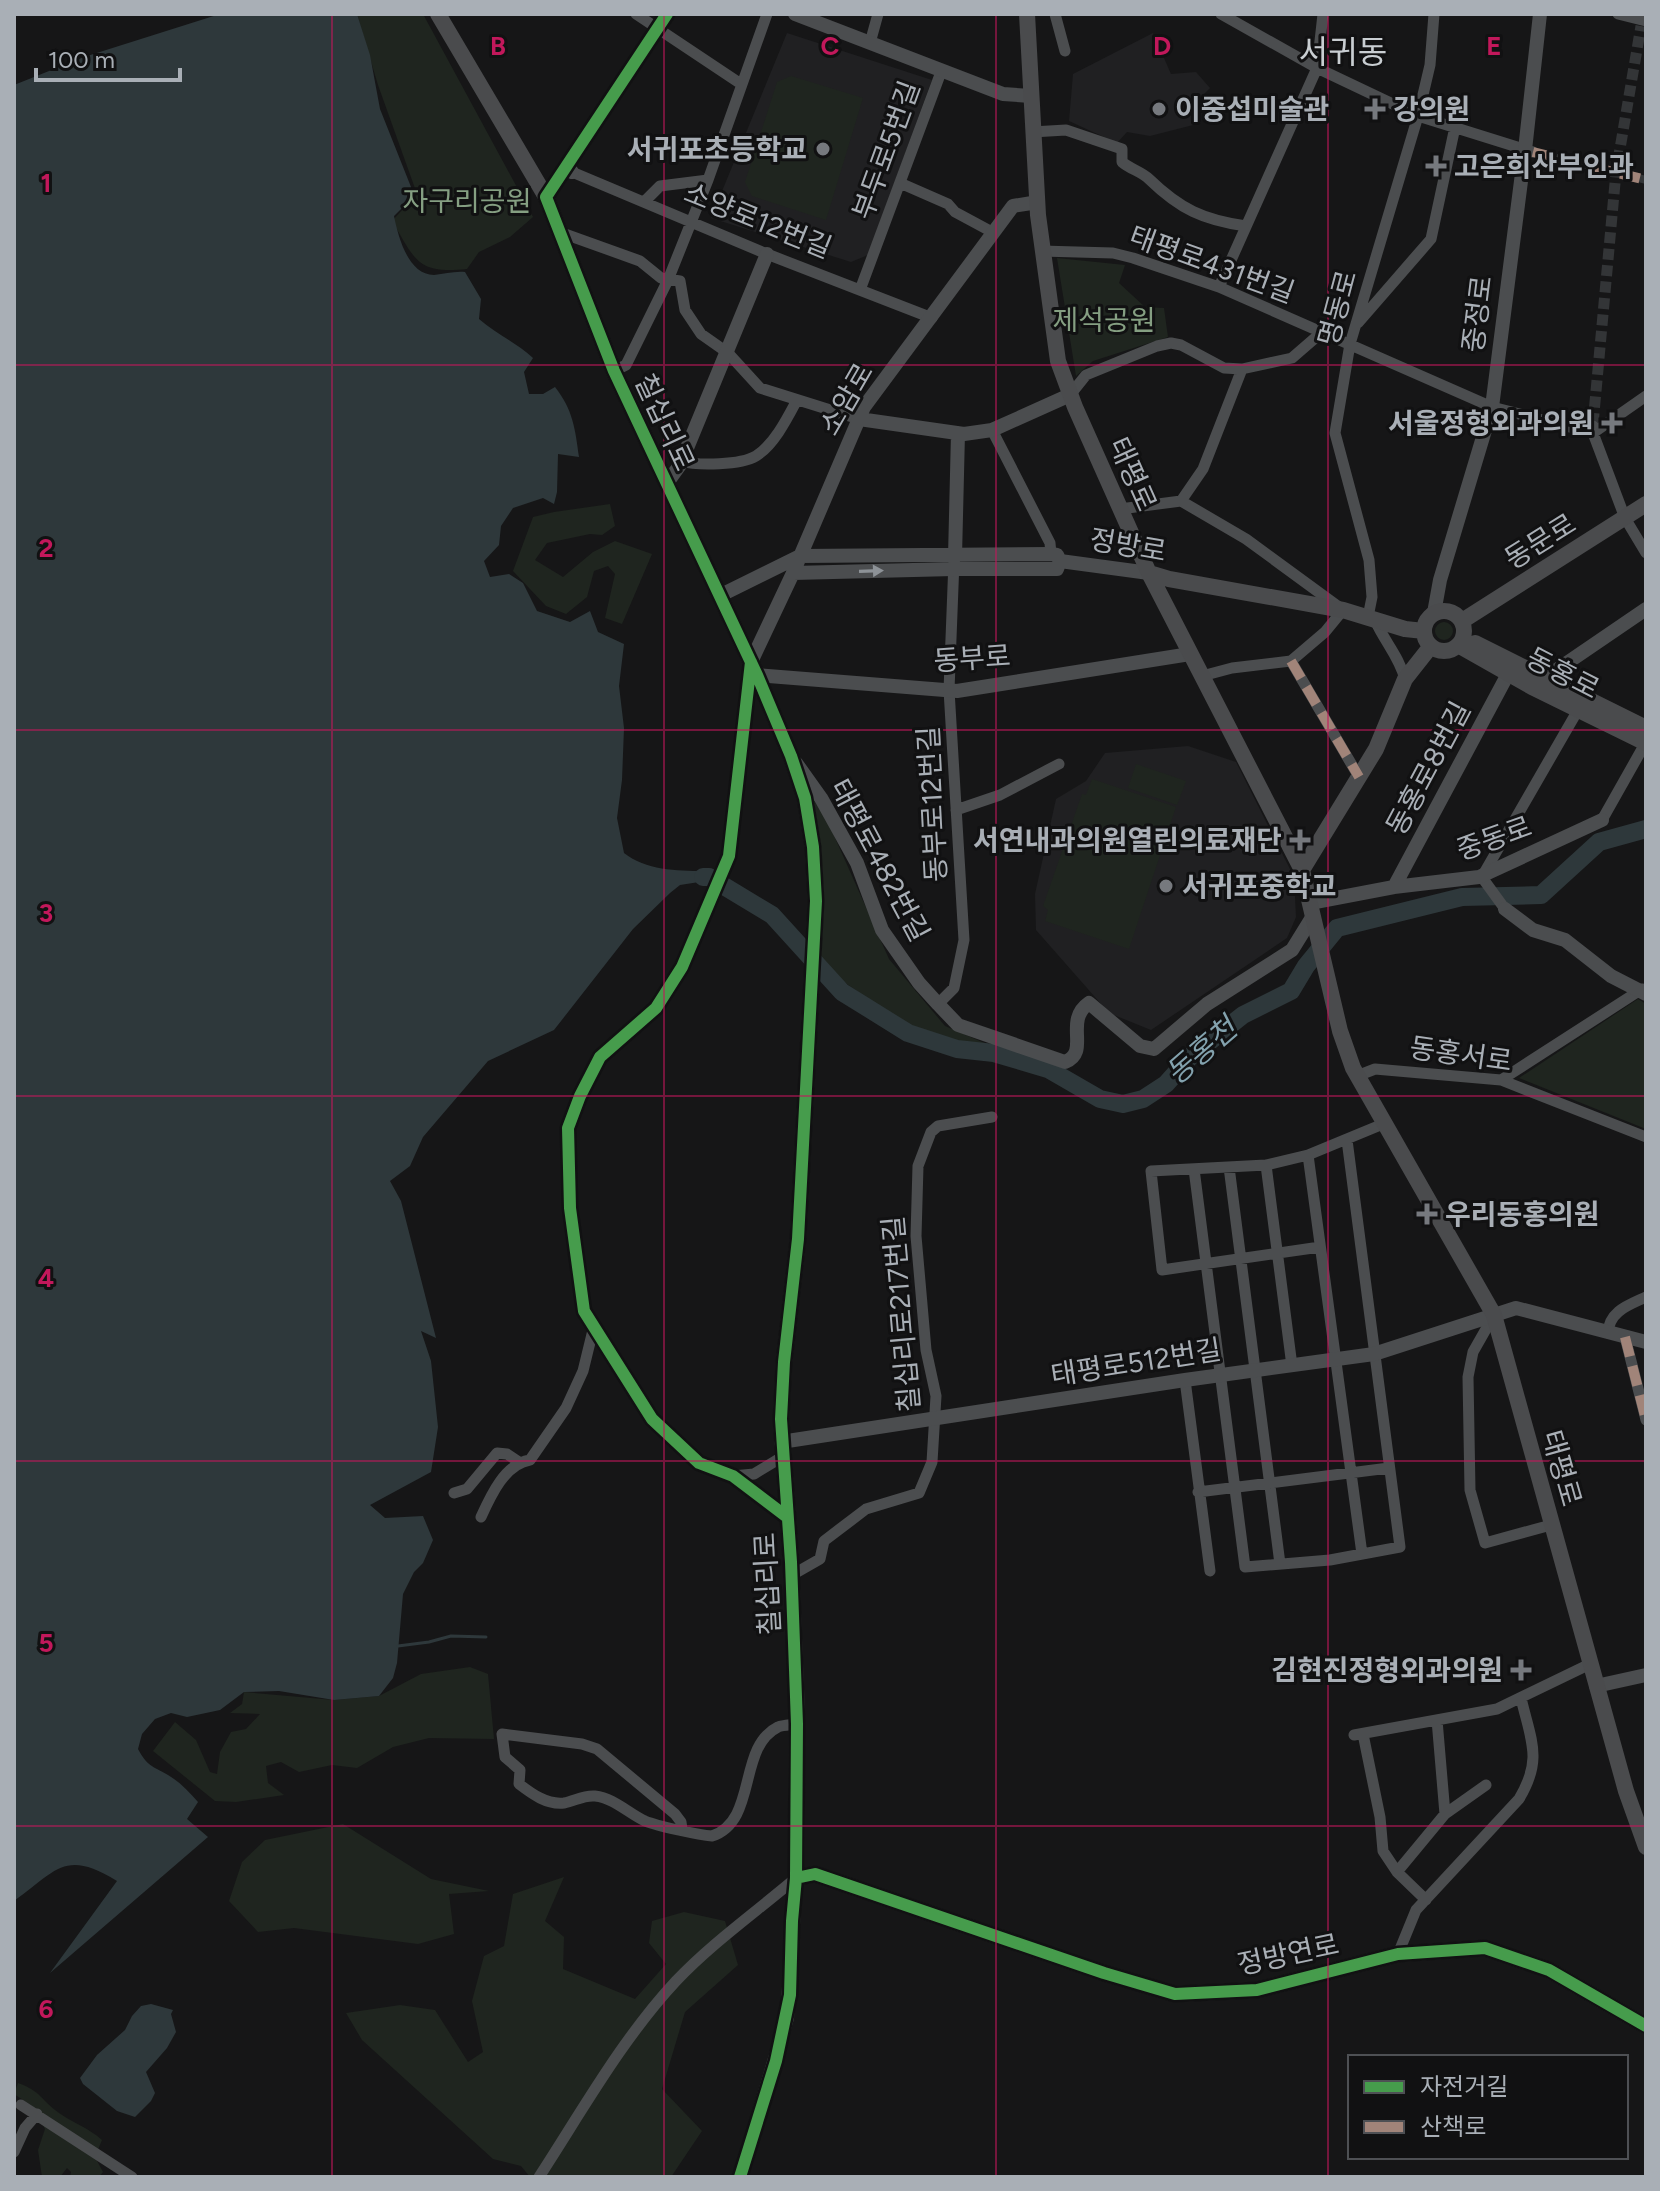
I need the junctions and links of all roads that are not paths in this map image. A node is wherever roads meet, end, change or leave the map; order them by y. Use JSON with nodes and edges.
{"nodes":[{"id":1,"x":636,"y":14,"type":"edge"},
{"id":2,"x":667,"y":14,"type":"edge"},
{"id":3,"x":767,"y":14,"type":"edge"},
{"id":4,"x":795,"y":14,"type":"edge"},
{"id":5,"x":878,"y":14,"type":"edge"},
{"id":6,"x":1027,"y":14,"type":"edge"},
{"id":7,"x":1055,"y":14,"type":"edge"},
{"id":8,"x":1221,"y":14,"type":"edge"},
{"id":9,"x":1323,"y":14,"type":"edge"},
{"id":10,"x":1434,"y":14,"type":"edge"},
{"id":11,"x":1540,"y":14,"type":"edge"},
{"id":12,"x":1618,"y":14,"type":"edge"},
{"id":13,"x":441,"y":15,"type":"edge"},
{"id":14,"x":1643,"y":20,"type":"edge"},
{"id":15,"x":658,"y":29,"type":"junction"},
{"id":16,"x":870,"y":43,"type":"junction"},
{"id":17,"x":1065,"y":51,"type":"dead end"},
{"id":18,"x":1317,"y":68,"type":"junction"},
{"id":19,"x":941,"y":72,"type":"junction"},
{"id":20,"x":741,"y":84,"type":"junction"},
{"id":21,"x":1031,"y":96,"type":"junction"},
{"id":22,"x":1418,"y":116,"type":"junction"},
{"id":23,"x":1455,"y":127,"type":"junction"},
{"id":24,"x":1032,"y":132,"type":"junction"},
{"id":25,"x":1529,"y":151,"type":"junction"},
{"id":26,"x":568,"y":171,"type":"junction"},
{"id":27,"x":708,"y":180,"type":"junction"},
{"id":28,"x":900,"y":183,"type":"junction"},
{"id":29,"x":546,"y":197,"type":"junction"},
{"id":30,"x":644,"y":202,"type":"junction"},
{"id":31,"x":1038,"y":202,"type":"junction"},
{"id":32,"x":691,"y":222,"type":"junction"},
{"id":33,"x":1246,"y":226,"type":"junction"},
{"id":34,"x":562,"y":233,"type":"junction"},
{"id":35,"x":994,"y":233,"type":"junction"},
{"id":36,"x":1041,"y":251,"type":"junction"},
{"id":37,"x":767,"y":254,"type":"junction"},
{"id":38,"x":668,"y":280,"type":"junction"},
{"id":39,"x":1219,"y":287,"type":"junction"},
{"id":40,"x":860,"y":290,"type":"junction"},
{"id":41,"x":932,"y":318,"type":"junction"},
{"id":42,"x":1355,"y":326,"type":"junction"},
{"id":43,"x":1322,"y":332,"type":"junction"},
{"id":44,"x":1350,"y":344,"type":"junction"},
{"id":45,"x":728,"y":353,"type":"junction"},
{"id":46,"x":1242,"y":369,"type":"junction"},
{"id":47,"x":614,"y":371,"type":"junction"},
{"id":48,"x":1070,"y":395,"type":"junction"},
{"id":49,"x":1646,"y":396,"type":"edge"},
{"id":50,"x":797,"y":400,"type":"junction"},
{"id":51,"x":1492,"y":407,"type":"junction"},
{"id":52,"x":859,"y":419,"type":"junction"},
{"id":53,"x":1593,"y":428,"type":"junction"},
{"id":54,"x":992,"y":430,"type":"junction"},
{"id":55,"x":958,"y":433,"type":"junction"},
{"id":56,"x":681,"y":461,"type":"junction"},
{"id":57,"x":667,"y":483,"type":"junction"},
{"id":58,"x":1181,"y":501,"type":"junction"},
{"id":59,"x":1646,"y":504,"type":"edge"},
{"id":60,"x":1120,"y":509,"type":"junction"},
{"id":61,"x":1625,"y":518,"type":"junction"},
{"id":62,"x":1646,"y":553,"type":"edge"},
{"id":63,"x":800,"y":556,"type":"junction"},
{"id":64,"x":1055,"y":558,"type":"junction"},
{"id":65,"x":954,"y":563,"type":"junction"},
{"id":66,"x":793,"y":573,"type":"junction"},
{"id":67,"x":1149,"y":573,"type":"junction"},
{"id":68,"x":719,"y":596,"type":"junction"},
{"id":69,"x":1646,"y":609,"type":"edge"},
{"id":70,"x":1343,"y":610,"type":"junction"},
{"id":71,"x":1434,"y":613,"type":"junction"},
{"id":72,"x":1371,"y":618,"type":"junction"},
{"id":73,"x":1461,"y":634,"type":"junction"},
{"id":74,"x":1427,"y":638,"type":"junction"},
{"id":75,"x":1190,"y":654,"type":"junction"},
{"id":76,"x":1291,"y":661,"type":"junction"},
{"id":77,"x":754,"y":669,"type":"junction"},
{"id":78,"x":1508,"y":674,"type":"junction"},
{"id":79,"x":1202,"y":676,"type":"junction"},
{"id":80,"x":1405,"y":679,"type":"junction"},
{"id":81,"x":1538,"y":682,"type":"junction"},
{"id":82,"x":949,"y":690,"type":"junction"},
{"id":83,"x":1578,"y":710,"type":"junction"},
{"id":84,"x":1646,"y":728,"type":"edge"},
{"id":85,"x":1646,"y":743,"type":"edge"},
{"id":86,"x":791,"y":756,"type":"junction"},
{"id":87,"x":1059,"y":764,"type":"dead end"},
{"id":88,"x":1359,"y":777,"type":"junction"},
{"id":89,"x":956,"y":810,"type":"junction"},
{"id":90,"x":1602,"y":820,"type":"joint"},
{"id":91,"x":1302,"y":870,"type":"junction"},
{"id":92,"x":1482,"y":876,"type":"junction"},
{"id":93,"x":1394,"y":887,"type":"junction"},
{"id":94,"x":1505,"y":909,"type":"joint"},
{"id":95,"x":1313,"y":913,"type":"junction"},
{"id":96,"x":1643,"y":991,"type":"edge"},
{"id":97,"x":938,"y":1004,"type":"junction"},
{"id":98,"x":1357,"y":1076,"type":"junction"},
{"id":99,"x":1501,"y":1080,"type":"junction"},
{"id":100,"x":992,"y":1117,"type":"dead end"},
{"id":101,"x":1383,"y":1124,"type":"junction"},
{"id":102,"x":1646,"y":1137,"type":"edge"},
{"id":103,"x":1347,"y":1140,"type":"junction"},
{"id":104,"x":1308,"y":1155,"type":"junction"},
{"id":105,"x":1266,"y":1165,"type":"junction"},
{"id":106,"x":1229,"y":1167,"type":"junction"},
{"id":107,"x":1194,"y":1169,"type":"junction"},
{"id":108,"x":1320,"y":1247,"type":"junction"},
{"id":109,"x":1278,"y":1253,"type":"junction"},
{"id":110,"x":1240,"y":1259,"type":"junction"},
{"id":111,"x":1207,"y":1263,"type":"junction"},
{"id":112,"x":1646,"y":1297,"type":"edge"},
{"id":113,"x":1494,"y":1315,"type":"junction"},
{"id":114,"x":594,"y":1326,"type":"junction"},
{"id":115,"x":1608,"y":1333,"type":"junction"},
{"id":116,"x":1625,"y":1337,"type":"junction"},
{"id":117,"x":1646,"y":1342,"type":"edge"},
{"id":118,"x":1374,"y":1354,"type":"junction"},
{"id":119,"x":1335,"y":1360,"type":"junction"},
{"id":120,"x":1292,"y":1366,"type":"junction"},
{"id":121,"x":1254,"y":1370,"type":"junction"},
{"id":122,"x":1222,"y":1375,"type":"junction"},
{"id":123,"x":1185,"y":1380,"type":"junction"},
{"id":124,"x":934,"y":1419,"type":"junction"},
{"id":125,"x":1646,"y":1420,"type":"edge"},
{"id":126,"x":782,"y":1450,"type":"junction"},
{"id":127,"x":519,"y":1462,"type":"junction"},
{"id":128,"x":1389,"y":1468,"type":"junction"},
{"id":129,"x":1351,"y":1472,"type":"junction"},
{"id":130,"x":733,"y":1476,"type":"junction"},
{"id":131,"x":1268,"y":1481,"type":"junction"},
{"id":132,"x":1236,"y":1486,"type":"junction"},
{"id":133,"x":1198,"y":1492,"type":"junction"},
{"id":134,"x":454,"y":1493,"type":"dead end"},
{"id":135,"x":481,"y":1517,"type":"dead end"},
{"id":136,"x":787,"y":1517,"type":"junction"},
{"id":137,"x":1551,"y":1525,"type":"junction"},
{"id":138,"x":1362,"y":1554,"type":"junction"},
{"id":139,"x":1280,"y":1564,"type":"junction"},
{"id":140,"x":1210,"y":1571,"type":"dead end"},
{"id":141,"x":792,"y":1575,"type":"junction"},
{"id":142,"x":1590,"y":1664,"type":"junction"},
{"id":143,"x":1646,"y":1675,"type":"edge"},
{"id":144,"x":1596,"y":1686,"type":"junction"},
{"id":145,"x":1521,"y":1698,"type":"junction"},
{"id":146,"x":1437,"y":1720,"type":"junction"},
{"id":147,"x":797,"y":1724,"type":"junction"},
{"id":148,"x":1486,"y":1785,"type":"dead end"},
{"id":149,"x":1445,"y":1814,"type":"junction"},
{"id":150,"x":682,"y":1829,"type":"junction"},
{"id":151,"x":1646,"y":1847,"type":"edge"},
{"id":152,"x":1397,"y":1872,"type":"junction"},
{"id":153,"x":796,"y":1878,"type":"junction"},
{"id":154,"x":1426,"y":1900,"type":"junction"},
{"id":155,"x":1398,"y":1954,"type":"junction"},
{"id":156,"x":1646,"y":2026,"type":"edge"},
{"id":157,"x":21,"y":2105,"type":"dead end"},
{"id":158,"x":37,"y":2114,"type":"junction"},
{"id":159,"x":14,"y":2152,"type":"edge"},
{"id":160,"x":132,"y":2177,"type":"edge"},
{"id":161,"x":539,"y":2177,"type":"edge"},
{"id":162,"x":740,"y":2177,"type":"edge"}],
"edges":[{"from":1,"to":15,"type":"street"},
{"from":2,"to":15,"type":"street"},
{"from":3,"to":20,"type":"street"},
{"from":4,"to":16,"type":"street"},
{"from":5,"to":16,"type":"street"},
{"from":6,"to":21,"type":"main road","name":"태평로"},
{"from":7,"to":17,"type":"street"},
{"from":8,"to":18,"type":"street"},
{"from":9,"to":18,"type":"street"},
{"from":10,"to":22,"type":"street","name":"명동로"},
{"from":11,"to":25,"type":"street","name":"중정로"},
{"from":12,"to":14,"type":"street"},
{"from":13,"to":29,"type":"main road","name":"칠십리로"},
{"from":15,"to":20,"type":"street"},
{"from":15,"to":26,"type":"street"},
{"from":16,"to":19,"type":"street"},
{"from":18,"to":22,"type":"street"},
{"from":18,"to":33,"type":"street"},
{"from":19,"to":21,"type":"street"},
{"from":19,"to":28,"type":"street","name":"부두로5번길"},
{"from":20,"to":27,"type":"street"},
{"from":21,"to":24,"type":"main road","name":"태평로"},
{"from":22,"to":23,"type":"street"},
{"from":22,"to":42,"type":"street","name":"명동로"},
{"from":23,"to":25,"type":"street"},
{"from":23,"to":42,"type":"street"},
{"from":24,"to":31,"type":"main road","name":"태평로"},
{"from":24,"to":33,"type":"street"},
{"from":25,"to":51,"type":"street","name":"중정로"},
{"from":26,"to":29,"type":"street"},
{"from":26,"to":30,"type":"street","name":"소양로12번길"},
{"from":27,"to":30,"type":"street"},
{"from":27,"to":32,"type":"street"},
{"from":28,"to":35,"type":"street"},
{"from":28,"to":40,"type":"street","name":"부두로5번길"},
{"from":29,"to":34,"type":"main road","name":"칠십리로"},
{"from":30,"to":32,"type":"street","name":"소양로12번길"},
{"from":31,"to":35,"type":"street","name":"소암로"},
{"from":31,"to":36,"type":"main road","name":"태평로"},
{"from":32,"to":37,"type":"street","name":"소양로12번길"},
{"from":32,"to":38,"type":"street"},
{"from":33,"to":39,"type":"street"},
{"from":34,"to":38,"type":"street"},
{"from":34,"to":47,"type":"main road","name":"칠십리로"},
{"from":35,"to":41,"type":"street","name":"소암로"},
{"from":36,"to":39,"type":"street","name":"태평로431번길"},
{"from":36,"to":48,"type":"main road","name":"태평로"},
{"from":37,"to":40,"type":"street","name":"소양로12번길"},
{"from":37,"to":45,"type":"street"},
{"from":38,"to":45,"type":"street"},
{"from":38,"to":47,"type":"street"},
{"from":39,"to":43,"type":"street","name":"태평로431번길"},
{"from":40,"to":41,"type":"street","name":"소양로12번길"},
{"from":41,"to":52,"type":"street","name":"소암로"},
{"from":42,"to":44,"type":"street","name":"명동로"},
{"from":43,"to":44,"type":"street","name":"태평로431번길"},
{"from":43,"to":46,"type":"street"},
{"from":44,"to":51,"type":"street","name":"태평로431번길"},
{"from":44,"to":72,"type":"street","name":"명동로"},
{"from":45,"to":50,"type":"street"},
{"from":45,"to":56,"type":"street"},
{"from":46,"to":48,"type":"street"},
{"from":46,"to":58,"type":"street"},
{"from":47,"to":57,"type":"main road","name":"칠십리로"},
{"from":48,"to":54,"type":"street"},
{"from":48,"to":60,"type":"main road","name":"태평로"},
{"from":49,"to":53,"type":"street"},
{"from":50,"to":52,"type":"street"},
{"from":50,"to":56,"type":"street"},
{"from":51,"to":53,"type":"street","name":"태평로431번길"},
{"from":51,"to":71,"type":"street","name":"중정로"},
{"from":52,"to":55,"type":"street"},
{"from":52,"to":63,"type":"street","name":"소암로"},
{"from":53,"to":61,"type":"street"},
{"from":54,"to":55,"type":"street"},
{"from":54,"to":64,"type":"street"},
{"from":55,"to":65,"type":"street"},
{"from":56,"to":57,"type":"street"},
{"from":57,"to":68,"type":"main road","name":"칠십리로"},
{"from":58,"to":60,"type":"street"},
{"from":58,"to":70,"type":"street"},
{"from":59,"to":61,"type":"main road","name":"동문로"},
{"from":60,"to":67,"type":"main road","name":"태평로"},
{"from":61,"to":62,"type":"street"},
{"from":61,"to":73,"type":"main road","name":"동문로"},
{"from":63,"to":65,"type":"street","name":"정방로"},
{"from":63,"to":66,"type":"street","name":"소암로"},
{"from":63,"to":68,"type":"street"},
{"from":64,"to":65,"type":"street","name":"정방로"},
{"from":64,"to":67,"type":"street","name":"정방로"},
{"from":66,"to":65,"type":"street","name":"정방로","one_way":true},
{"from":65,"to":82,"type":"street"},
{"from":66,"to":77,"type":"street","name":"소암로"},
{"from":67,"to":70,"type":"main road","name":"정방로"},
{"from":67,"to":75,"type":"main road","name":"태평로"},
{"from":68,"to":77,"type":"main road","name":"칠십리로"},
{"from":69,"to":81,"type":"street"},
{"from":70,"to":72,"type":"main road","name":"정방로"},
{"from":70,"to":76,"type":"street"},
{"from":71,"to":73,"type":"main road"},
{"from":71,"to":74,"type":"main road"},
{"from":72,"to":74,"type":"main road","name":"정방로"},
{"from":72,"to":80,"type":"street"},
{"from":73,"to":74,"type":"main road"},
{"from":73,"to":78,"type":"main road","name":"동홍로"},
{"from":73,"to":81,"type":"main road","name":"동홍로"},
{"from":74,"to":80,"type":"main road"},
{"from":75,"to":79,"type":"main road","name":"태평로"},
{"from":75,"to":82,"type":"street","name":"동부로"},
{"from":76,"to":79,"type":"street"},
{"from":76,"to":88,"type":"street"},
{"from":77,"to":82,"type":"street","name":"동부로"},
{"from":77,"to":86,"type":"main road","name":"칠십리로"},
{"from":77,"to":114,"type":"street"},
{"from":78,"to":81,"type":"main road","name":"동홍로"},
{"from":78,"to":93,"type":"street","name":"동홍로8번길"},
{"from":79,"to":91,"type":"main road","name":"태평로"},
{"from":80,"to":88,"type":"main road"},
{"from":81,"to":83,"type":"main road","name":"동홍로"},
{"from":81,"to":84,"type":"main road","name":"동홍로"},
{"from":82,"to":89,"type":"street","name":"동부로12번길"},
{"from":83,"to":85,"type":"main road","name":"동홍로"},
{"from":83,"to":92,"type":"street"},
{"from":85,"to":90,"type":"street","name":"중동로"},
{"from":86,"to":97,"type":"street","name":"태평로482번길"},
{"from":86,"to":126,"type":"main road","name":"칠십리로"},
{"from":87,"to":89,"type":"street"},
{"from":88,"to":91,"type":"main road"},
{"from":89,"to":97,"type":"street","name":"동부로12번길"},
{"from":90,"to":92,"type":"street","name":"중동로"},
{"from":91,"to":95,"type":"main road","name":"태평로"},
{"from":92,"to":93,"type":"street","name":"중동로"},
{"from":92,"to":94,"type":"street"},
{"from":93,"to":95,"type":"street","name":"중동로"},
{"from":94,"to":96,"type":"street"},
{"from":95,"to":97,"type":"street","name":"태평로482번길"},
{"from":95,"to":98,"type":"main road","name":"태평로"},
{"from":96,"to":99,"type":"street"},
{"from":98,"to":99,"type":"street","name":"동홍서로"},
{"from":98,"to":101,"type":"main road","name":"태평로"},
{"from":99,"to":102,"type":"street","name":"동홍서로"},
{"from":100,"to":124,"type":"street","name":"칠십리로217번길"},
{"from":101,"to":103,"type":"street"},
{"from":101,"to":113,"type":"main road","name":"태평로"},
{"from":103,"to":104,"type":"street"},
{"from":103,"to":118,"type":"street"},
{"from":104,"to":105,"type":"street"},
{"from":104,"to":108,"type":"street"},
{"from":105,"to":106,"type":"street"},
{"from":105,"to":109,"type":"street"},
{"from":106,"to":107,"type":"street"},
{"from":106,"to":110,"type":"street"},
{"from":107,"to":111,"type":"street"},
{"from":107,"to":111,"type":"street"},
{"from":108,"to":109,"type":"street"},
{"from":108,"to":119,"type":"street"},
{"from":109,"to":110,"type":"street"},
{"from":109,"to":120,"type":"street"},
{"from":110,"to":111,"type":"street"},
{"from":110,"to":121,"type":"street"},
{"from":111,"to":122,"type":"street"},
{"from":112,"to":115,"type":"street"},
{"from":113,"to":115,"type":"street","name":"태평로512번길"},
{"from":113,"to":118,"type":"street","name":"태평로512번길"},
{"from":113,"to":137,"type":"main road","name":"태평로"},
{"from":113,"to":137,"type":"street"},
{"from":114,"to":127,"type":"street"},
{"from":114,"to":130,"type":"street"},
{"from":115,"to":116,"type":"street","name":"태평로512번길"},
{"from":116,"to":117,"type":"street","name":"태평로512번길"},
{"from":116,"to":125,"type":"street"},
{"from":118,"to":119,"type":"street","name":"태평로512번길"},
{"from":118,"to":128,"type":"street"},
{"from":119,"to":120,"type":"street","name":"태평로512번길"},
{"from":119,"to":129,"type":"street"},
{"from":120,"to":121,"type":"street","name":"태평로512번길"},
{"from":121,"to":122,"type":"street","name":"태평로512번길"},
{"from":121,"to":131,"type":"street"},
{"from":122,"to":123,"type":"street","name":"태평로512번길"},
{"from":122,"to":132,"type":"street"},
{"from":123,"to":124,"type":"street","name":"태평로512번길"},
{"from":123,"to":133,"type":"street"},
{"from":124,"to":126,"type":"street","name":"태평로512번길"},
{"from":124,"to":141,"type":"street","name":"칠십리로217번길"},
{"from":126,"to":130,"type":"street"},
{"from":126,"to":136,"type":"main road","name":"칠십리로"},
{"from":127,"to":134,"type":"street"},
{"from":127,"to":135,"type":"street"},
{"from":128,"to":129,"type":"street"},
{"from":128,"to":138,"type":"street"},
{"from":129,"to":131,"type":"street"},
{"from":129,"to":138,"type":"street"},
{"from":130,"to":136,"type":"street"},
{"from":131,"to":132,"type":"street"},
{"from":131,"to":139,"type":"street"},
{"from":132,"to":133,"type":"street"},
{"from":132,"to":139,"type":"street"},
{"from":133,"to":140,"type":"street"},
{"from":136,"to":141,"type":"main road","name":"칠십리로"},
{"from":137,"to":142,"type":"main road","name":"태평로"},
{"from":138,"to":139,"type":"street"},
{"from":141,"to":147,"type":"main road","name":"칠십리로"},
{"from":142,"to":144,"type":"main road","name":"태평로"},
{"from":142,"to":145,"type":"street"},
{"from":143,"to":144,"type":"street"},
{"from":144,"to":151,"type":"main road","name":"태평로"},
{"from":145,"to":146,"type":"street"},
{"from":145,"to":154,"type":"street"},
{"from":146,"to":149,"type":"street"},
{"from":146,"to":152,"type":"street"},
{"from":147,"to":150,"type":"street"},
{"from":147,"to":153,"type":"main road","name":"칠십리로"},
{"from":148,"to":149,"type":"street"},
{"from":149,"to":152,"type":"street"},
{"from":150,"to":150,"type":"street"},
{"from":152,"to":154,"type":"street"},
{"from":153,"to":155,"type":"main road","name":"정방연로"},
{"from":153,"to":161,"type":"street"},
{"from":153,"to":162,"type":"street","name":"칠십리로"},
{"from":154,"to":155,"type":"street"},
{"from":155,"to":156,"type":"main road","name":"정방연로"},
{"from":157,"to":158,"type":"street"},
{"from":158,"to":159,"type":"street"},
{"from":158,"to":160,"type":"street"}]}
